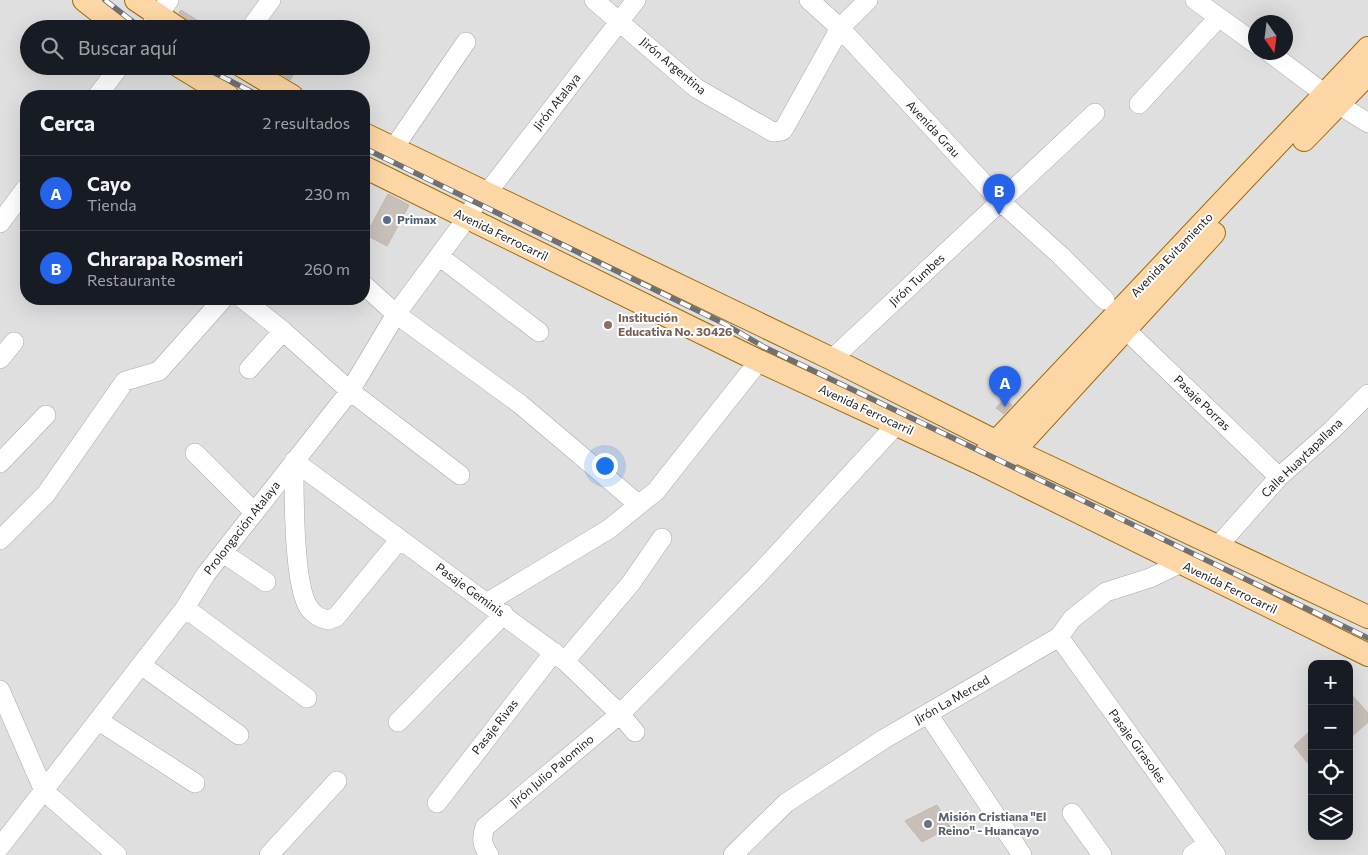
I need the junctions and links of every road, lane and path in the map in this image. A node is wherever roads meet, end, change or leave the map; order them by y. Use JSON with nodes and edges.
{"nodes":[{"id":1,"x":84,"y":0,"type":"edge"},
{"id":2,"x":136,"y":0,"type":"edge"},
{"id":3,"x":271,"y":0,"type":"edge"},
{"id":4,"x":594,"y":0,"type":"edge"},
{"id":5,"x":636,"y":0,"type":"edge"},
{"id":6,"x":809,"y":0,"type":"edge"},
{"id":7,"x":868,"y":0,"type":"edge"},
{"id":8,"x":1195,"y":0,"type":"edge"},
{"id":9,"x":159,"y":15,"type":"edge"},
{"id":10,"x":1218,"y":18,"type":"junction"},
{"id":11,"x":110,"y":20,"type":"edge"},
{"id":12,"x":257,"y":20,"type":"edge"},
{"id":13,"x":620,"y":21,"type":"junction"},
{"id":14,"x":840,"y":28,"type":"junction"},
{"id":15,"x":1248,"y":39,"type":"edge"},
{"id":16,"x":466,"y":42,"type":"dead end"},
{"id":17,"x":1368,"y":48,"type":"edge"},
{"id":18,"x":1280,"y":60,"type":"edge"},
{"id":19,"x":1368,"y":74,"type":"edge"},
{"id":20,"x":113,"y":75,"type":"edge"},
{"id":21,"x":194,"y":75,"type":"edge"},
{"id":22,"x":257,"y":75,"type":"edge"},
{"id":23,"x":102,"y":90,"type":"edge"},
{"id":24,"x":218,"y":90,"type":"edge"},
{"id":25,"x":282,"y":90,"type":"edge"},
{"id":26,"x":1332,"y":99,"type":"junction"},
{"id":27,"x":1139,"y":104,"type":"dead end"},
{"id":28,"x":1095,"y":113,"type":"dead end"},
{"id":29,"x":1368,"y":123,"type":"edge"},
{"id":30,"x":370,"y":137,"type":"edge"},
{"id":31,"x":393,"y":149,"type":"junction"},
{"id":32,"x":370,"y":169,"type":"edge"},
{"id":33,"x":20,"y":196,"type":"edge"},
{"id":34,"x":1001,"y":202,"type":"junction"},
{"id":35,"x":477,"y":205,"type":"junction"},
{"id":36,"x":0,"y":223,"type":"edge"},
{"id":37,"x":439,"y":256,"type":"junction"},
{"id":38,"x":370,"y":290,"type":"edge"},
{"id":39,"x":1105,"y":300,"type":"dead end"},
{"id":40,"x":218,"y":305,"type":"edge"},
{"id":41,"x":251,"y":305,"type":"edge"},
{"id":42,"x":396,"y":314,"type":"junction"},
{"id":43,"x":1125,"y":329,"type":"junction"},
{"id":44,"x":283,"y":330,"type":"junction"},
{"id":45,"x":538,"y":332,"type":"dead end"},
{"id":46,"x":14,"y":342,"type":"dead end"},
{"id":47,"x":0,"y":359,"type":"edge"},
{"id":48,"x":832,"y":359,"type":"junction"},
{"id":49,"x":760,"y":361,"type":"junction"},
{"id":50,"x":249,"y":369,"type":"dead end"},
{"id":51,"x":350,"y":391,"type":"junction"},
{"id":52,"x":1368,"y":394,"type":"edge"},
{"id":53,"x":46,"y":415,"type":"dead end"},
{"id":54,"x":896,"y":424,"type":"junction"},
{"id":55,"x":1005,"y":445,"type":"junction"},
{"id":56,"x":195,"y":453,"type":"dead end"},
{"id":57,"x":294,"y":461,"type":"junction"},
{"id":58,"x":0,"y":463,"type":"edge"},
{"id":59,"x":986,"y":467,"type":"junction"},
{"id":60,"x":460,"y":475,"type":"dead end"},
{"id":61,"x":1279,"y":477,"type":"junction"},
{"id":62,"x":638,"y":504,"type":"junction"},
{"id":63,"x":254,"y":512,"type":"junction"},
{"id":64,"x":662,"y":538,"type":"dead end"},
{"id":65,"x":400,"y":539,"type":"junction"},
{"id":66,"x":0,"y":540,"type":"edge"},
{"id":67,"x":1218,"y":546,"type":"junction"},
{"id":68,"x":223,"y":553,"type":"junction"},
{"id":69,"x":1181,"y":563,"type":"junction"},
{"id":70,"x":266,"y":582,"type":"dead end"},
{"id":71,"x":488,"y":602,"type":"junction"},
{"id":72,"x":185,"y":608,"type":"junction"},
{"id":73,"x":504,"y":614,"type":"junction"},
{"id":74,"x":1368,"y":617,"type":"edge"},
{"id":75,"x":1059,"y":637,"type":"junction"},
{"id":76,"x":1368,"y":656,"type":"edge"},
{"id":77,"x":559,"y":657,"type":"junction"},
{"id":78,"x":141,"y":665,"type":"junction"},
{"id":79,"x":0,"y":690,"type":"edge"},
{"id":80,"x":307,"y":698,"type":"dead end"},
{"id":81,"x":620,"y":714,"type":"junction"},
{"id":82,"x":928,"y":714,"type":"junction"},
{"id":83,"x":99,"y":721,"type":"junction"},
{"id":84,"x":398,"y":722,"type":"dead end"},
{"id":85,"x":635,"y":732,"type":"dead end"},
{"id":86,"x":239,"y":735,"type":"dead end"},
{"id":87,"x":337,"y":781,"type":"dead end"},
{"id":88,"x":195,"y":783,"type":"dead end"},
{"id":89,"x":44,"y":791,"type":"junction"},
{"id":90,"x":437,"y":802,"type":"dead end"},
{"id":91,"x":1072,"y":813,"type":"dead end"},
{"id":92,"x":0,"y":847,"type":"edge"},
{"id":93,"x":1205,"y":851,"type":"edge"},
{"id":94,"x":1017,"y":853,"type":"edge"},
{"id":95,"x":117,"y":855,"type":"edge"},
{"id":96,"x":269,"y":855,"type":"edge"},
{"id":97,"x":489,"y":855,"type":"edge"},
{"id":98,"x":733,"y":855,"type":"edge"},
{"id":99,"x":1102,"y":855,"type":"edge"}],
"edges":[{"from":1,"to":11,"type":"main road"},
{"from":2,"to":9,"type":"main road"},
{"from":3,"to":12,"type":"street"},
{"from":4,"to":13,"type":"street","name":"Jirón Argentina"},
{"from":5,"to":13,"type":"street","name":"Jirón Atalaya"},
{"from":6,"to":14,"type":"street","name":"Avenida Grau"},
{"from":7,"to":14,"type":"street"},
{"from":8,"to":10,"type":"street"},
{"from":10,"to":15,"type":"street"},
{"from":10,"to":27,"type":"street"},
{"from":13,"to":14,"type":"street","name":"Jirón Argentina"},
{"from":13,"to":35,"type":"street","name":"Jirón Atalaya"},
{"from":14,"to":34,"type":"street","name":"Avenida Grau"},
{"from":16,"to":31,"type":"street"},
{"from":17,"to":26,"type":"main road","name":"Avenida Evitamiento"},
{"from":18,"to":26,"type":"street"},
{"from":19,"to":26,"type":"main road","name":"Avenida Evitamiento"},
{"from":20,"to":23,"type":"street"},
{"from":21,"to":24,"type":"main road"},
{"from":22,"to":25,"type":"main road"},
{"from":26,"to":29,"type":"street"},
{"from":26,"to":43,"type":"main road","name":"Avenida Evitamiento"},
{"from":26,"to":55,"type":"main road","name":"Avenida Evitamiento"},
{"from":28,"to":34,"type":"street","name":"Jirón Tumbes"},
{"from":30,"to":31,"type":"main road","name":"Avenida Ferrocarril"},
{"from":31,"to":35,"type":"main road","name":"Avenida Ferrocarril"},
{"from":32,"to":35,"type":"main road","name":"Avenida Ferrocarril"},
{"from":33,"to":36,"type":"street"},
{"from":34,"to":39,"type":"street","name":"Avenida Grau"},
{"from":34,"to":48,"type":"street","name":"Jirón Tumbes"},
{"from":35,"to":37,"type":"street","name":"Prolongación Atalaya"},
{"from":35,"to":48,"type":"main road","name":"Avenida Ferrocarril"},
{"from":35,"to":49,"type":"main road","name":"Avenida Ferrocarril"},
{"from":37,"to":42,"type":"street","name":"Prolongación Atalaya"},
{"from":37,"to":45,"type":"street"},
{"from":38,"to":42,"type":"street"},
{"from":40,"to":66,"type":"street"},
{"from":41,"to":44,"type":"street"},
{"from":42,"to":51,"type":"street","name":"Prolongación Atalaya"},
{"from":42,"to":62,"type":"street"},
{"from":43,"to":55,"type":"main road","name":"Avenida Evitamiento"},
{"from":43,"to":61,"type":"street","name":"Pasaje Porras"},
{"from":44,"to":50,"type":"street"},
{"from":44,"to":51,"type":"street"},
{"from":46,"to":47,"type":"street"},
{"from":48,"to":55,"type":"main road","name":"Avenida Ferrocarril"},
{"from":49,"to":54,"type":"main road","name":"Avenida Ferrocarril"},
{"from":49,"to":62,"type":"street"},
{"from":51,"to":57,"type":"street","name":"Prolongación Atalaya"},
{"from":51,"to":60,"type":"street"},
{"from":52,"to":61,"type":"street","name":"Calle Huaytapallana"},
{"from":53,"to":58,"type":"street"},
{"from":54,"to":59,"type":"main road","name":"Avenida Ferrocarril"},
{"from":54,"to":81,"type":"street","name":"Jirón Julio Palomino"},
{"from":55,"to":59,"type":"main road","name":"Avenida Evitamiento"},
{"from":55,"to":67,"type":"main road","name":"Avenida Ferrocarril"},
{"from":56,"to":63,"type":"street"},
{"from":57,"to":63,"type":"street","name":"Prolongación Atalaya"},
{"from":57,"to":65,"type":"street","name":"Pasaje Geminis"},
{"from":57,"to":65,"type":"street"},
{"from":59,"to":69,"type":"main road","name":"Avenida Ferrocarril"},
{"from":61,"to":67,"type":"street","name":"Calle Huaytapallana"},
{"from":62,"to":71,"type":"street"},
{"from":63,"to":68,"type":"street","name":"Prolongación Atalaya"},
{"from":64,"to":77,"type":"street","name":"Pasaje Rivas"},
{"from":65,"to":71,"type":"street","name":"Pasaje Geminis"},
{"from":67,"to":74,"type":"main road","name":"Avenida Ferrocarril"},
{"from":68,"to":70,"type":"street"},
{"from":68,"to":72,"type":"street","name":"Prolongación Atalaya"},
{"from":69,"to":75,"type":"street","name":"Jirón La Merced"},
{"from":69,"to":76,"type":"main road","name":"Avenida Ferrocarril"},
{"from":71,"to":73,"type":"street","name":"Pasaje Geminis"},
{"from":72,"to":78,"type":"street","name":"Prolongación Atalaya"},
{"from":72,"to":80,"type":"street"},
{"from":73,"to":77,"type":"street","name":"Pasaje Geminis"},
{"from":73,"to":84,"type":"street"},
{"from":75,"to":82,"type":"street","name":"Jirón La Merced"},
{"from":75,"to":93,"type":"street","name":"Pasaje Girasoles"},
{"from":77,"to":81,"type":"street","name":"Pasaje Geminis"},
{"from":77,"to":90,"type":"street","name":"Pasaje Rivas"},
{"from":78,"to":83,"type":"street","name":"Prolongación Atalaya"},
{"from":78,"to":86,"type":"street"},
{"from":79,"to":89,"type":"street"},
{"from":81,"to":85,"type":"street","name":"Pasaje Geminis"},
{"from":81,"to":97,"type":"street","name":"Jirón Julio Palomino"},
{"from":82,"to":94,"type":"street"},
{"from":82,"to":98,"type":"street","name":"Jirón La Merced"},
{"from":83,"to":88,"type":"street"},
{"from":83,"to":89,"type":"street","name":"Prolongación Atalaya"},
{"from":87,"to":96,"type":"street"},
{"from":89,"to":92,"type":"street","name":"Prolongación Atalaya"},
{"from":89,"to":95,"type":"street"},
{"from":91,"to":99,"type":"street"}]}
